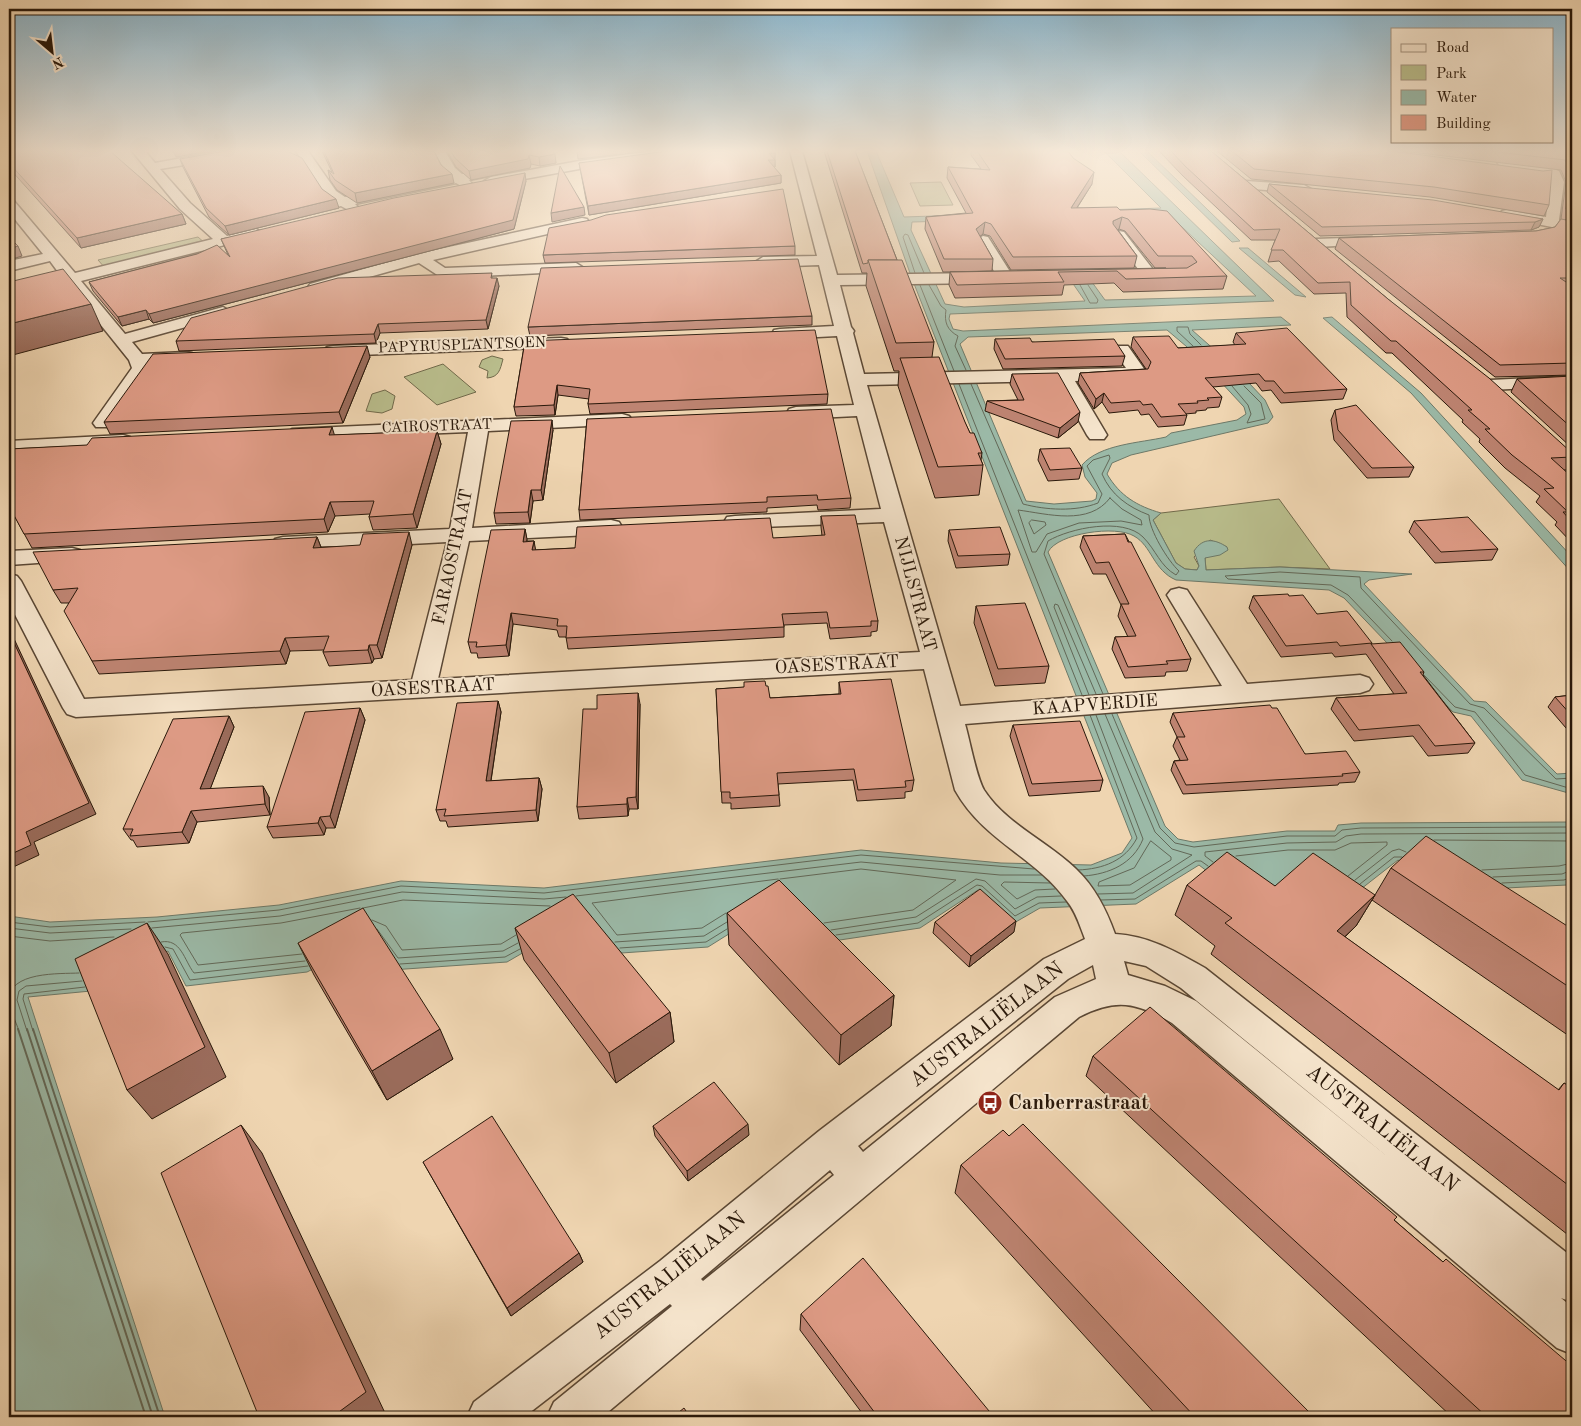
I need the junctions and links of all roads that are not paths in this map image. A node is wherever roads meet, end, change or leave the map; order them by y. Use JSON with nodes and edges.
{"nodes":[{"id":1,"x":21,"y":218,"type":"edge"},
{"id":2,"x":200,"y":218,"type":"edge"},
{"id":3,"x":296,"y":218,"type":"edge"},
{"id":4,"x":302,"y":218,"type":"edge"},
{"id":5,"x":814,"y":218,"type":"edge"},
{"id":6,"x":1523,"y":218,"type":"edge"},
{"id":7,"x":1553,"y":218,"type":"edge"},
{"id":8,"x":598,"y":219,"type":"edge"},
{"id":9,"x":1552,"y":223,"type":"junction"},
{"id":10,"x":265,"y":225,"type":"edge"},
{"id":11,"x":1572,"y":227,"type":"edge"},
{"id":12,"x":1302,"y":231,"type":"edge"},
{"id":13,"x":1538,"y":235,"type":"edge"},
{"id":14,"x":218,"y":236,"type":"junction"},
{"id":15,"x":1119,"y":236,"type":"edge"},
{"id":16,"x":983,"y":240,"type":"edge"},
{"id":17,"x":1390,"y":240,"type":"edge"},
{"id":18,"x":1316,"y":243,"type":"junction"},
{"id":19,"x":1332,"y":257,"type":"edge"},
{"id":20,"x":422,"y":258,"type":"junction"},
{"id":21,"x":824,"y":260,"type":"junction"},
{"id":22,"x":752,"y":262,"type":"edge"},
{"id":23,"x":9,"y":266,"type":"edge"},
{"id":24,"x":63,"y":267,"type":"junction"},
{"id":25,"x":590,"y":268,"type":"edge"},
{"id":26,"x":1167,"y":274,"type":"edge"},
{"id":27,"x":1132,"y":275,"type":"edge"},
{"id":28,"x":1150,"y":275,"type":"junction"},
{"id":29,"x":1006,"y":278,"type":"junction"},
{"id":30,"x":1025,"y":278,"type":"edge"},
{"id":31,"x":9,"y":279,"type":"edge"},
{"id":32,"x":831,"y":280,"type":"junction"},
{"id":33,"x":298,"y":292,"type":"edge"},
{"id":34,"x":9,"y":294,"type":"edge"},
{"id":35,"x":242,"y":307,"type":"edge"},
{"id":36,"x":846,"y":331,"type":"junction"},
{"id":37,"x":762,"y":334,"type":"edge"},
{"id":38,"x":120,"y":340,"type":"junction"},
{"id":39,"x":582,"y":342,"type":"edge"},
{"id":40,"x":1122,"y":350,"type":"edge"},
{"id":41,"x":316,"y":351,"type":"edge"},
{"id":42,"x":207,"y":356,"type":"edge"},
{"id":43,"x":137,"y":359,"type":"junction"},
{"id":44,"x":1475,"y":373,"type":"edge"},
{"id":45,"x":1064,"y":377,"type":"junction"},
{"id":46,"x":858,"y":380,"type":"junction"},
{"id":47,"x":1572,"y":381,"type":"edge"},
{"id":48,"x":1490,"y":385,"type":"junction"},
{"id":49,"x":1511,"y":404,"type":"edge"},
{"id":50,"x":865,"y":410,"type":"junction"},
{"id":51,"x":779,"y":414,"type":"edge"},
{"id":52,"x":643,"y":419,"type":"edge"},
{"id":53,"x":103,"y":423,"type":"edge"},
{"id":54,"x":479,"y":426,"type":"junction"},
{"id":55,"x":278,"y":434,"type":"edge"},
{"id":56,"x":1097,"y":435,"type":"dead end"},
{"id":57,"x":146,"y":440,"type":"edge"},
{"id":58,"x":9,"y":447,"type":"edge"},
{"id":59,"x":894,"y":515,"type":"junction"},
{"id":60,"x":717,"y":523,"type":"edge"},
{"id":61,"x":628,"y":526,"type":"edge"},
{"id":62,"x":460,"y":534,"type":"junction"},
{"id":63,"x":264,"y":545,"type":"edge"},
{"id":64,"x":97,"y":554,"type":"edge"},
{"id":65,"x":9,"y":558,"type":"edge"},
{"id":66,"x":9,"y":581,"type":"edge"},
{"id":67,"x":1179,"y":595,"type":"dead end"},
{"id":68,"x":933,"y":660,"type":"junction"},
{"id":69,"x":1360,"y":684,"type":"dead end"},
{"id":70,"x":423,"y":688,"type":"junction"},
{"id":71,"x":1240,"y":694,"type":"junction"},
{"id":72,"x":950,"y":716,"type":"junction"},
{"id":73,"x":1102,"y":947,"type":"junction"},
{"id":74,"x":1116,"y":989,"type":"junction"},
{"id":75,"x":972,"y":1036,"type":"junction"},
{"id":76,"x":998,"y":1064,"type":"junction"},
{"id":77,"x":832,"y":1144,"type":"junction"},
{"id":78,"x":861,"y":1178,"type":"junction"},
{"id":79,"x":674,"y":1275,"type":"junction"},
{"id":80,"x":1572,"y":1282,"type":"edge"},
{"id":81,"x":699,"y":1311,"type":"junction"},
{"id":82,"x":1572,"y":1333,"type":"edge"},
{"id":83,"x":489,"y":1417,"type":"edge"},
{"id":84,"x":569,"y":1417,"type":"edge"}],
"edges":[{"from":1,"to":24,"type":"street"},
{"from":2,"to":14,"type":"street"},
{"from":3,"to":4,"type":"street"},
{"from":5,"to":21,"type":"street","name":"NIJLSTRAAT"},
{"from":6,"to":9,"type":"street"},
{"from":7,"to":9,"type":"street"},
{"from":8,"to":20,"type":"street"},
{"from":9,"to":11,"type":"street"},
{"from":9,"to":13,"type":"street"},
{"from":10,"to":14,"type":"street"},
{"from":12,"to":18,"type":"street"},
{"from":14,"to":24,"type":"street"},
{"from":15,"to":28,"type":"street"},
{"from":16,"to":29,"type":"street"},
{"from":17,"to":18,"type":"street"},
{"from":18,"to":19,"type":"street"},
{"from":20,"to":25,"type":"street"},
{"from":20,"to":33,"type":"street"},
{"from":21,"to":22,"type":"street"},
{"from":21,"to":32,"type":"street","name":"NIJLSTRAAT"},
{"from":23,"to":24,"type":"street"},
{"from":24,"to":31,"type":"street"},
{"from":24,"to":34,"type":"street"},
{"from":24,"to":38,"type":"street"},
{"from":26,"to":28,"type":"street"},
{"from":27,"to":28,"type":"street"},
{"from":29,"to":30,"type":"street"},
{"from":29,"to":32,"type":"street"},
{"from":32,"to":36,"type":"street","name":"NIJLSTRAAT"},
{"from":35,"to":38,"type":"street"},
{"from":36,"to":37,"type":"street"},
{"from":36,"to":46,"type":"street","name":"NIJLSTRAAT"},
{"from":38,"to":43,"type":"street"},
{"from":39,"to":41,"type":"street","name":"PAPYRUSPLANTSOEN"},
{"from":40,"to":45,"type":"street"},
{"from":42,"to":43,"type":"street"},
{"from":43,"to":53,"type":"street"},
{"from":44,"to":48,"type":"street"},
{"from":45,"to":46,"type":"street"},
{"from":45,"to":56,"type":"street"},
{"from":46,"to":50,"type":"street","name":"NIJLSTRAAT"},
{"from":47,"to":48,"type":"street"},
{"from":48,"to":49,"type":"street"},
{"from":50,"to":51,"type":"street"},
{"from":50,"to":59,"type":"street","name":"NIJLSTRAAT"},
{"from":52,"to":54,"type":"street","name":"CAIROSTRAAT"},
{"from":54,"to":55,"type":"street","name":"CAIROSTRAAT"},
{"from":54,"to":62,"type":"street","name":"FARAOSTRAAT"},
{"from":57,"to":58,"type":"street"},
{"from":59,"to":60,"type":"street"},
{"from":59,"to":68,"type":"street","name":"NIJLSTRAAT"},
{"from":61,"to":62,"type":"street"},
{"from":62,"to":63,"type":"street"},
{"from":62,"to":70,"type":"street","name":"FARAOSTRAAT"},
{"from":64,"to":65,"type":"street"},
{"from":66,"to":70,"type":"street","name":"OASESTRAAT"},
{"from":67,"to":71,"type":"street"},
{"from":68,"to":70,"type":"street","name":"OASESTRAAT"},
{"from":68,"to":72,"type":"street","name":"NIJLSTRAAT"},
{"from":69,"to":71,"type":"street","name":"KAAPVERDIE"},
{"from":71,"to":72,"type":"street","name":"KAAPVERDIE"},
{"from":72,"to":73,"type":"street","name":"NIJLSTRAAT"},
{"from":73,"to":74,"type":"street","name":"NIJLSTRAAT"},
{"from":73,"to":75,"type":"street","name":"AUSTRALIËLAAN"},
{"from":73,"to":80,"type":"street","name":"AUSTRALIËLAAN"},
{"from":74,"to":76,"type":"street","name":"AUSTRALIËLAAN"},
{"from":74,"to":82,"type":"street","name":"AUSTRALIËLAAN"},
{"from":75,"to":76,"type":"street"},
{"from":75,"to":77,"type":"street","name":"AUSTRALIËLAAN"},
{"from":76,"to":78,"type":"street","name":"AUSTRALIËLAAN"},
{"from":77,"to":78,"type":"street"},
{"from":77,"to":79,"type":"street","name":"AUSTRALIËLAAN"},
{"from":78,"to":81,"type":"street","name":"AUSTRALIËLAAN"},
{"from":79,"to":81,"type":"street"},
{"from":79,"to":83,"type":"street","name":"AUSTRALIËLAAN"},
{"from":81,"to":84,"type":"street","name":"AUSTRALIËLAAN"}]}
